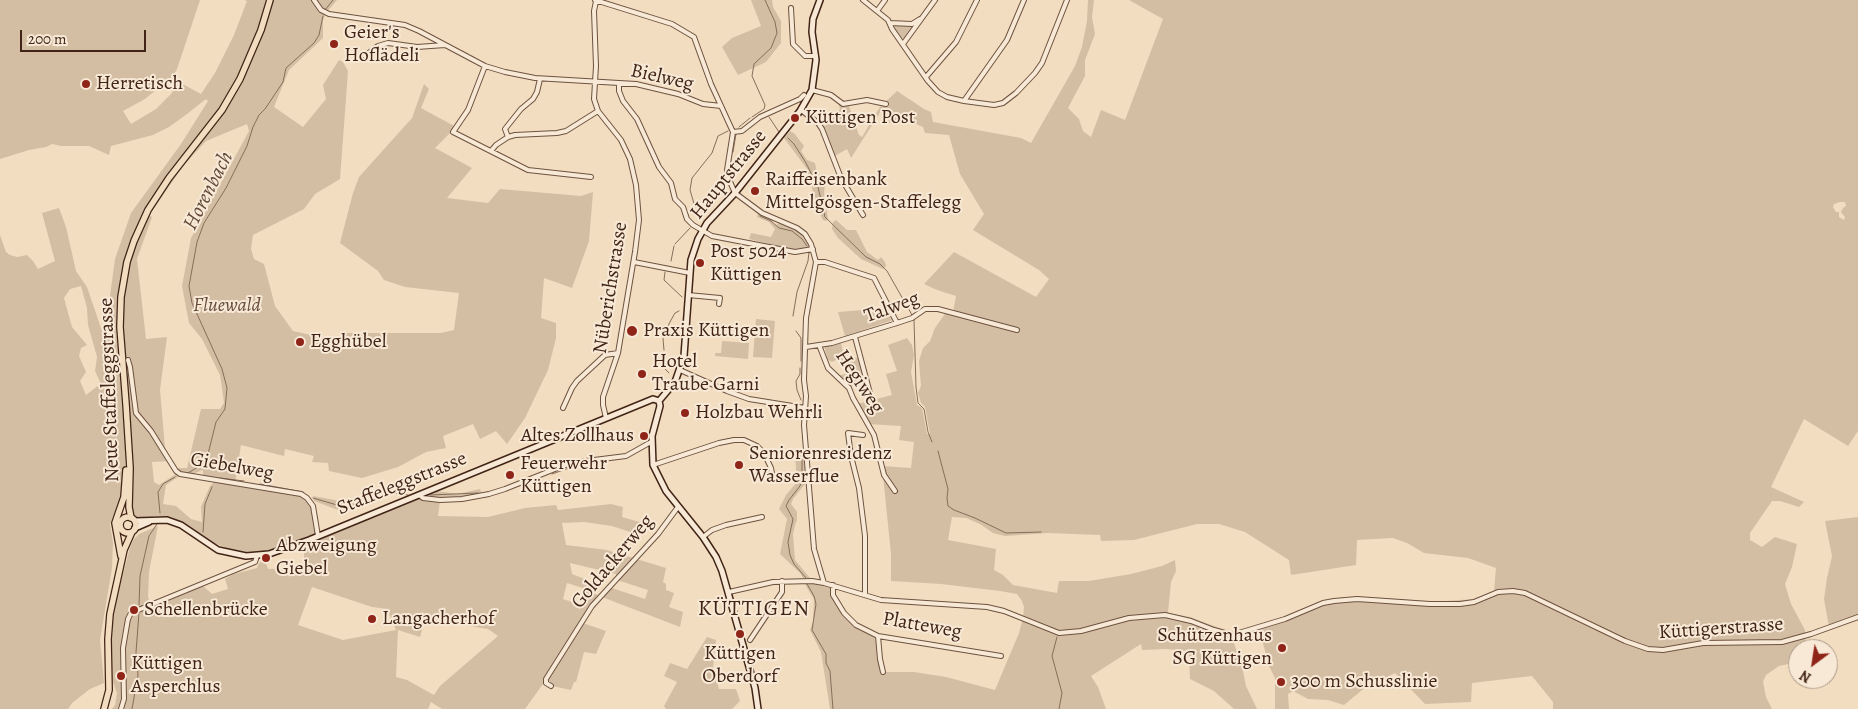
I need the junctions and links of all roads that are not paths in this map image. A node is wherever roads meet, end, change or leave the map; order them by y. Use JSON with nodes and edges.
{"nodes":[{"id":1,"x":270,"y":0,"type":"edge"},
{"id":2,"x":314,"y":0,"type":"edge"},
{"id":3,"x":863,"y":0,"type":"edge"},
{"id":4,"x":885,"y":0,"type":"edge"},
{"id":5,"x":935,"y":0,"type":"edge"},
{"id":6,"x":977,"y":0,"type":"edge"},
{"id":7,"x":1024,"y":0,"type":"edge"},
{"id":8,"x":1067,"y":0,"type":"edge"},
{"id":9,"x":596,"y":1,"type":"edge"},
{"id":10,"x":818,"y":1,"type":"edge"},
{"id":11,"x":790,"y":8,"type":"dead end"},
{"id":12,"x":878,"y":11,"type":"junction"},
{"id":13,"x":922,"y":18,"type":"junction"},
{"id":14,"x":890,"y":23,"type":"junction"},
{"id":15,"x":903,"y":44,"type":"junction"},
{"id":16,"x":445,"y":45,"type":"junction"},
{"id":17,"x":365,"y":56,"type":"dead end"},
{"id":18,"x":816,"y":56,"type":"junction"},
{"id":19,"x":485,"y":66,"type":"junction"},
{"id":20,"x":926,"y":76,"type":"junction"},
{"id":21,"x":540,"y":79,"type":"junction"},
{"id":22,"x":595,"y":81,"type":"junction"},
{"id":23,"x":619,"y":84,"type":"junction"},
{"id":24,"x":812,"y":90,"type":"junction"},
{"id":25,"x":804,"y":95,"type":"dead end"},
{"id":26,"x":964,"y":100,"type":"junction"},
{"id":27,"x":886,"y":104,"type":"dead end"},
{"id":28,"x":721,"y":106,"type":"junction"},
{"id":29,"x":801,"y":110,"type":"junction"},
{"id":30,"x":598,"y":112,"type":"junction"},
{"id":31,"x":733,"y":132,"type":"junction"},
{"id":32,"x":508,"y":137,"type":"junction"},
{"id":33,"x":491,"y":151,"type":"junction"},
{"id":34,"x":591,"y":177,"type":"dead end"},
{"id":35,"x":735,"y":193,"type":"junction"},
{"id":36,"x":863,"y":215,"type":"dead end"},
{"id":37,"x":702,"y":231,"type":"junction"},
{"id":38,"x":813,"y":249,"type":"junction"},
{"id":39,"x":634,"y":262,"type":"junction"},
{"id":40,"x":816,"y":262,"type":"junction"},
{"id":41,"x":690,"y":272,"type":"junction"},
{"id":42,"x":688,"y":295,"type":"junction"},
{"id":43,"x":719,"y":304,"type":"dead end"},
{"id":44,"x":897,"y":323,"type":"junction"},
{"id":45,"x":1017,"y":330,"type":"dead end"},
{"id":46,"x":855,"y":337,"type":"junction"},
{"id":47,"x":819,"y":345,"type":"junction"},
{"id":48,"x":806,"y":347,"type":"junction"},
{"id":49,"x":618,"y":353,"type":"junction"},
{"id":50,"x":128,"y":360,"type":"dead end"},
{"id":51,"x":680,"y":370,"type":"junction"},
{"id":52,"x":871,"y":397,"type":"dead end"},
{"id":53,"x":659,"y":401,"type":"junction"},
{"id":54,"x":563,"y":408,"type":"dead end"},
{"id":55,"x":805,"y":408,"type":"junction"},
{"id":56,"x":606,"y":418,"type":"junction"},
{"id":57,"x":863,"y":435,"type":"dead end"},
{"id":58,"x":651,"y":442,"type":"junction"},
{"id":59,"x":128,"y":456,"type":"junction"},
{"id":60,"x":653,"y":465,"type":"junction"},
{"id":61,"x":773,"y":478,"type":"dead end"},
{"id":62,"x":894,"y":491,"type":"dead end"},
{"id":63,"x":419,"y":495,"type":"junction"},
{"id":64,"x":124,"y":497,"type":"junction"},
{"id":65,"x":678,"y":507,"type":"junction"},
{"id":66,"x":762,"y":518,"type":"dead end"},
{"id":67,"x":122,"y":519,"type":"junction"},
{"id":68,"x":133,"y":519,"type":"junction"},
{"id":69,"x":157,"y":520,"type":"junction"},
{"id":70,"x":122,"y":530,"type":"junction"},
{"id":71,"x":134,"y":530,"type":"junction"},
{"id":72,"x":318,"y":536,"type":"junction"},
{"id":73,"x":703,"y":537,"type":"junction"},
{"id":74,"x":124,"y":550,"type":"junction"},
{"id":75,"x":257,"y":556,"type":"junction"},
{"id":76,"x":122,"y":559,"type":"junction"},
{"id":77,"x":782,"y":581,"type":"junction"},
{"id":78,"x":824,"y":583,"type":"junction"},
{"id":79,"x":833,"y":585,"type":"junction"},
{"id":80,"x":729,"y":592,"type":"junction"},
{"id":81,"x":865,"y":596,"type":"junction"},
{"id":82,"x":1858,"y":617,"type":"edge"},
{"id":83,"x":878,"y":636,"type":"junction"},
{"id":84,"x":750,"y":640,"type":"dead end"},
{"id":85,"x":1001,"y":656,"type":"dead end"},
{"id":86,"x":883,"y":672,"type":"dead end"},
{"id":87,"x":551,"y":686,"type":"dead end"},
{"id":88,"x":104,"y":709,"type":"edge"},
{"id":89,"x":121,"y":709,"type":"edge"},
{"id":90,"x":758,"y":709,"type":"edge"}],
"edges":[{"from":1,"to":59,"type":"main road","name":"Neue Staffeleggstrasse"},
{"from":2,"to":16,"type":"street","name":"Bielweg"},
{"from":3,"to":12,"type":"street"},
{"from":4,"to":12,"type":"street"},
{"from":5,"to":13,"type":"street"},
{"from":6,"to":20,"type":"street"},
{"from":7,"to":26,"type":"street"},
{"from":8,"to":26,"type":"street"},
{"from":9,"to":22,"type":"street"},
{"from":9,"to":28,"type":"street"},
{"from":10,"to":18,"type":"street","name":"Hauptstrasse"},
{"from":11,"to":18,"type":"street"},
{"from":12,"to":14,"type":"street"},
{"from":13,"to":14,"type":"street"},
{"from":13,"to":15,"type":"street"},
{"from":14,"to":15,"type":"street"},
{"from":15,"to":20,"type":"street"},
{"from":16,"to":17,"type":"street"},
{"from":16,"to":19,"type":"street","name":"Bielweg"},
{"from":18,"to":24,"type":"street","name":"Hauptstrasse"},
{"from":19,"to":21,"type":"street","name":"Bielweg"},
{"from":19,"to":33,"type":"street"},
{"from":20,"to":26,"type":"street"},
{"from":21,"to":22,"type":"street","name":"Bielweg"},
{"from":21,"to":32,"type":"street"},
{"from":22,"to":23,"type":"street","name":"Bielweg"},
{"from":22,"to":30,"type":"street"},
{"from":23,"to":28,"type":"street","name":"Bielweg"},
{"from":23,"to":37,"type":"street"},
{"from":24,"to":27,"type":"street"},
{"from":24,"to":29,"type":"street","name":"Hauptstrasse"},
{"from":25,"to":31,"type":"street"},
{"from":28,"to":31,"type":"street"},
{"from":29,"to":35,"type":"street","name":"Hauptstrasse"},
{"from":29,"to":36,"type":"street"},
{"from":30,"to":32,"type":"street"},
{"from":30,"to":39,"type":"street","name":"Nüberichstrasse"},
{"from":31,"to":35,"type":"street"},
{"from":32,"to":33,"type":"street"},
{"from":33,"to":34,"type":"street"},
{"from":35,"to":37,"type":"street","name":"Hauptstrasse"},
{"from":35,"to":38,"type":"street"},
{"from":37,"to":38,"type":"street"},
{"from":37,"to":41,"type":"street","name":"Hauptstrasse"},
{"from":38,"to":40,"type":"street"},
{"from":39,"to":41,"type":"street"},
{"from":39,"to":49,"type":"street","name":"Nüberichstrasse"},
{"from":40,"to":44,"type":"street"},
{"from":40,"to":48,"type":"street"},
{"from":41,"to":42,"type":"street","name":"Hauptstrasse"},
{"from":42,"to":43,"type":"street"},
{"from":42,"to":51,"type":"street","name":"Hauptstrasse"},
{"from":44,"to":45,"type":"street","name":"Talweg"},
{"from":44,"to":46,"type":"street","name":"Talweg"},
{"from":46,"to":47,"type":"street","name":"Talweg"},
{"from":46,"to":52,"type":"street"},
{"from":47,"to":48,"type":"street","name":"Talweg"},
{"from":47,"to":62,"type":"street","name":"Hegiweg"},
{"from":48,"to":55,"type":"street"},
{"from":49,"to":54,"type":"street"},
{"from":49,"to":56,"type":"street","name":"Nüberichstrasse"},
{"from":50,"to":72,"type":"street","name":"Giebelweg"},
{"from":51,"to":53,"type":"street","name":"Hauptstrasse"},
{"from":51,"to":55,"type":"street"},
{"from":53,"to":56,"type":"street","name":"Staffeleggstrasse"},
{"from":53,"to":58,"type":"street"},
{"from":55,"to":78,"type":"street"},
{"from":56,"to":63,"type":"street","name":"Staffeleggstrasse"},
{"from":57,"to":81,"type":"street"},
{"from":58,"to":60,"type":"street"},
{"from":58,"to":63,"type":"street"},
{"from":59,"to":64,"type":"main road"},
{"from":59,"to":68,"type":"main road","name":"Neue Staffeleggstrasse"},
{"from":60,"to":61,"type":"street"},
{"from":60,"to":65,"type":"street"},
{"from":63,"to":72,"type":"street","name":"Staffeleggstrasse"},
{"from":64,"to":67,"type":"main road","name":"Neue Staffeleggstrasse"},
{"from":64,"to":76,"type":"main road"},
{"from":65,"to":73,"type":"street"},
{"from":65,"to":87,"type":"street","name":"Goldackerweg"},
{"from":66,"to":73,"type":"street"},
{"from":67,"to":68,"type":"main road"},
{"from":67,"to":70,"type":"main road"},
{"from":68,"to":69,"type":"street","name":"Staffeleggstrasse"},
{"from":68,"to":71,"type":"main road"},
{"from":69,"to":71,"type":"street"},
{"from":69,"to":75,"type":"street","name":"Staffeleggstrasse"},
{"from":70,"to":71,"type":"main road"},
{"from":70,"to":74,"type":"main road"},
{"from":71,"to":74,"type":"main road"},
{"from":72,"to":75,"type":"street","name":"Staffeleggstrasse"},
{"from":73,"to":80,"type":"street"},
{"from":74,"to":76,"type":"main road"},
{"from":75,"to":89,"type":"street"},
{"from":76,"to":88,"type":"main road"},
{"from":77,"to":78,"type":"street","name":"Küttigerstrasse"},
{"from":77,"to":80,"type":"street","name":"Küttigerstrasse"},
{"from":77,"to":84,"type":"street"},
{"from":78,"to":79,"type":"street","name":"Küttigerstrasse"},
{"from":79,"to":81,"type":"street","name":"Küttigerstrasse"},
{"from":79,"to":83,"type":"street","name":"Platteweg"},
{"from":80,"to":90,"type":"street"},
{"from":81,"to":82,"type":"street","name":"Küttigerstrasse"},
{"from":83,"to":85,"type":"street","name":"Platteweg"},
{"from":83,"to":86,"type":"street"}]}
